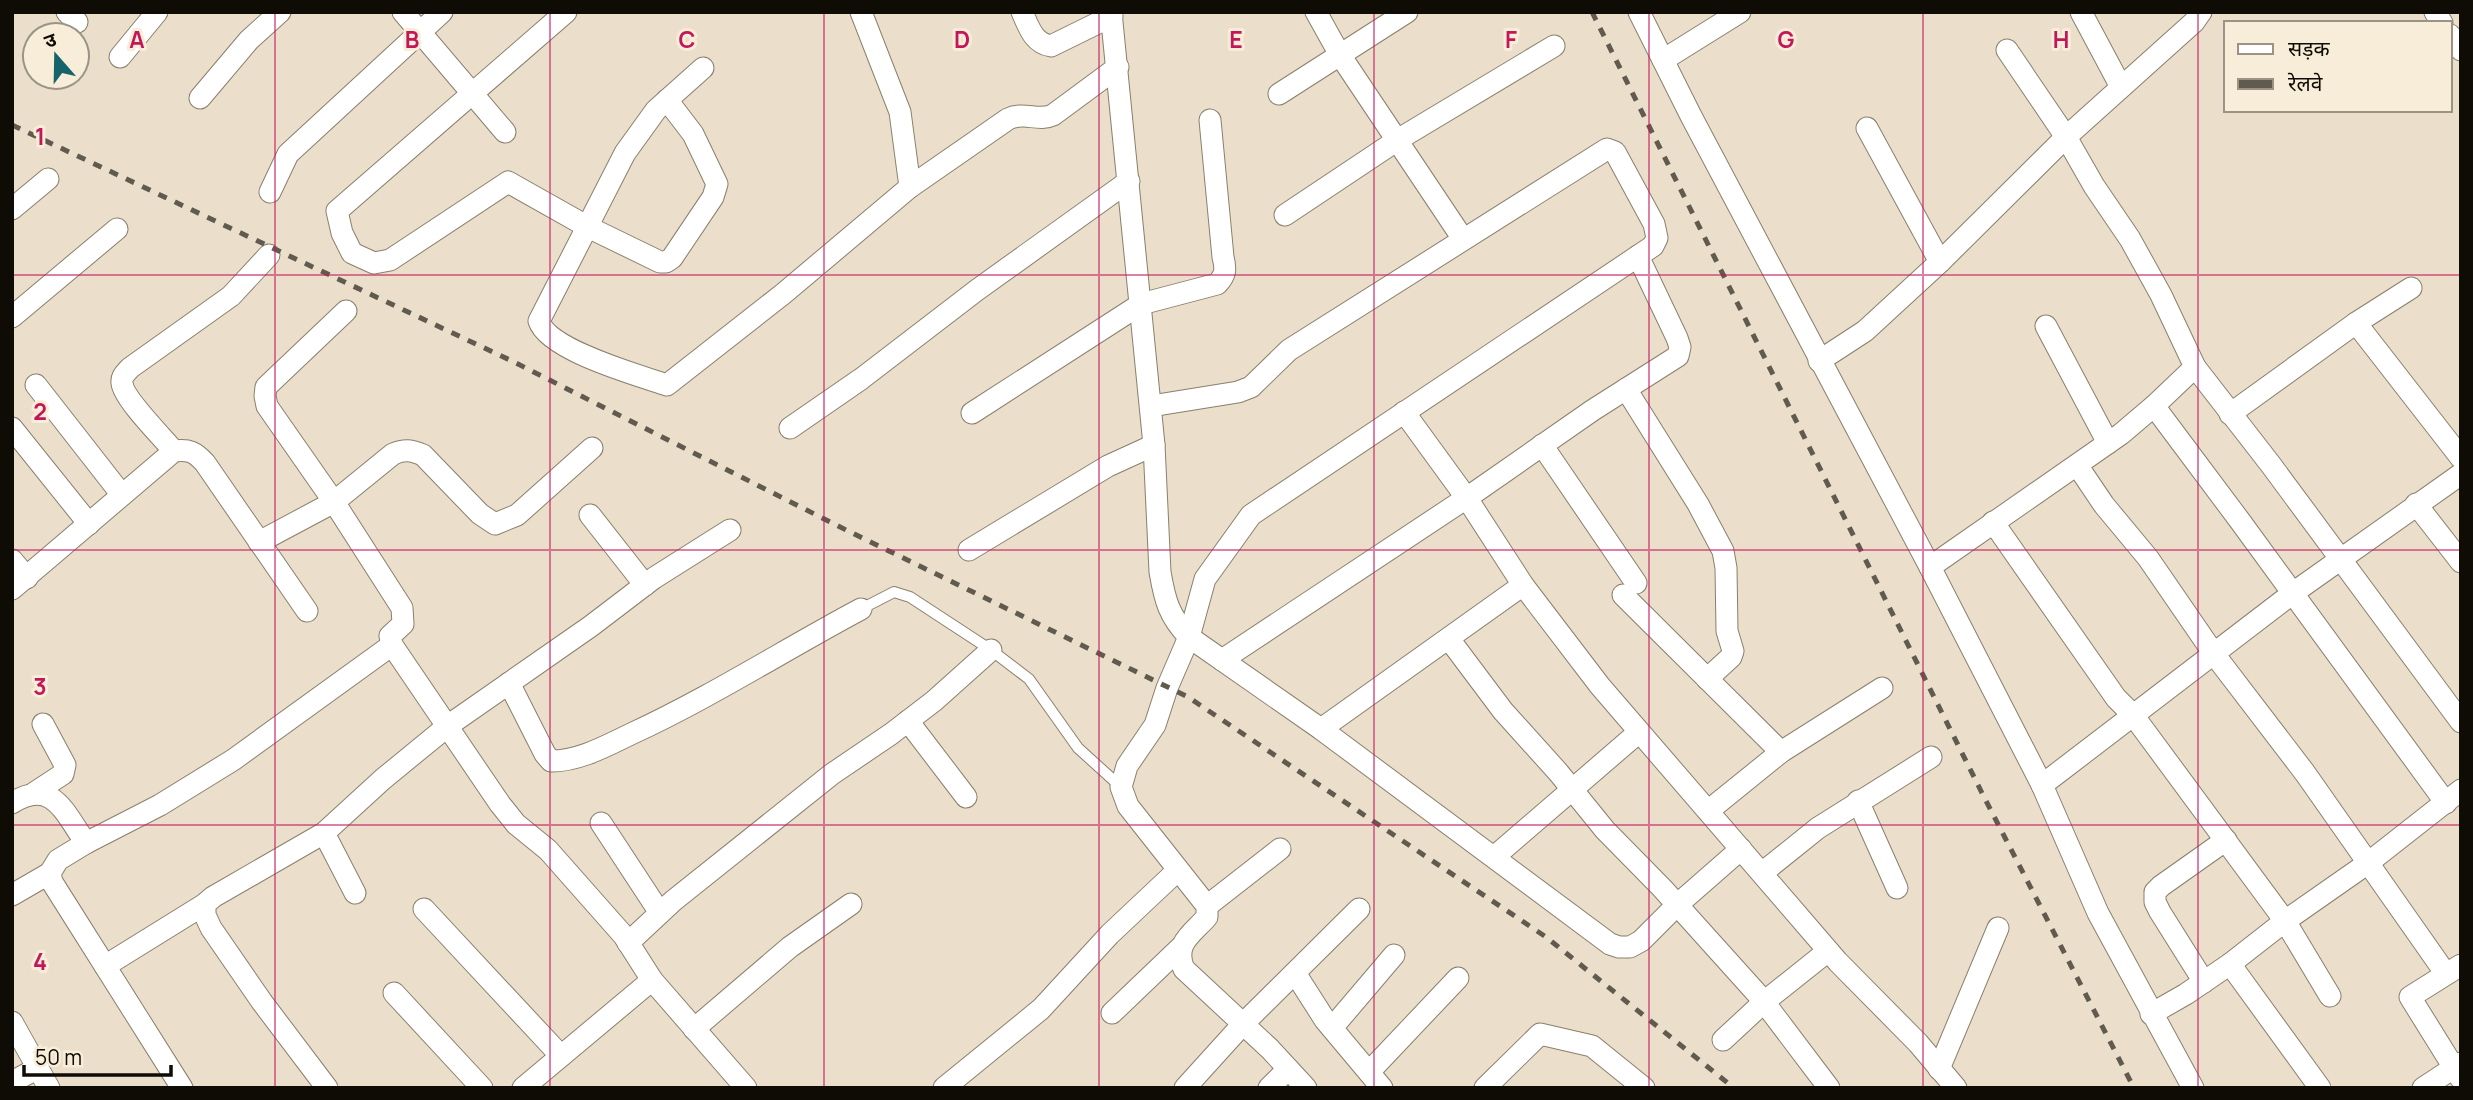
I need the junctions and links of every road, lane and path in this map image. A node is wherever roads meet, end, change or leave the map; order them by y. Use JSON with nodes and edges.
{"nodes":[{"id":1,"x":157,"y":12,"type":"edge"},
{"id":2,"x":280,"y":12,"type":"edge"},
{"id":3,"x":403,"y":12,"type":"edge"},
{"id":4,"x":442,"y":12,"type":"edge"},
{"id":5,"x":566,"y":12,"type":"edge"},
{"id":6,"x":861,"y":12,"type":"edge"},
{"id":7,"x":1022,"y":12,"type":"edge"},
{"id":8,"x":1316,"y":12,"type":"edge"},
{"id":9,"x":1406,"y":12,"type":"edge"},
{"id":10,"x":1639,"y":12,"type":"edge"},
{"id":11,"x":1740,"y":12,"type":"edge"},
{"id":12,"x":2081,"y":12,"type":"edge"},
{"id":13,"x":2201,"y":12,"type":"edge"},
{"id":14,"x":1112,"y":14,"type":"edge"},
{"id":15,"x":420,"y":32,"type":"junction"},
{"id":16,"x":1554,"y":46,"type":"dead end"},
{"id":17,"x":2007,"y":50,"type":"dead end"},
{"id":18,"x":1340,"y":55,"type":"junction"},
{"id":19,"x":120,"y":57,"type":"dead end"},
{"id":20,"x":1663,"y":60,"type":"junction"},
{"id":21,"x":1118,"y":67,"type":"junction"},
{"id":22,"x":703,"y":68,"type":"dead end"},
{"id":23,"x":2121,"y":87,"type":"junction"},
{"id":24,"x":471,"y":93,"type":"junction"},
{"id":25,"x":1279,"y":94,"type":"dead end"},
{"id":26,"x":200,"y":98,"type":"dead end"},
{"id":27,"x":667,"y":100,"type":"junction"},
{"id":28,"x":1210,"y":120,"type":"dead end"},
{"id":29,"x":1867,"y":128,"type":"dead end"},
{"id":30,"x":505,"y":132,"type":"dead end"},
{"id":31,"x":2066,"y":137,"type":"junction"},
{"id":32,"x":1399,"y":139,"type":"junction"},
{"id":33,"x":48,"y":179,"type":"dead end"},
{"id":34,"x":1129,"y":181,"type":"junction"},
{"id":35,"x":911,"y":187,"type":"junction"},
{"id":36,"x":270,"y":192,"type":"dead end"},
{"id":37,"x":12,"y":209,"type":"edge"},
{"id":38,"x":1284,"y":215,"type":"dead end"},
{"id":39,"x":588,"y":227,"type":"junction"},
{"id":40,"x":117,"y":229,"type":"dead end"},
{"id":41,"x":1463,"y":239,"type":"junction"},
{"id":42,"x":268,"y":255,"type":"dead end"},
{"id":43,"x":1638,"y":256,"type":"junction"},
{"id":44,"x":1940,"y":262,"type":"junction"},
{"id":45,"x":2411,"y":288,"type":"dead end"},
{"id":46,"x":1141,"y":304,"type":"junction"},
{"id":47,"x":346,"y":311,"type":"dead end"},
{"id":48,"x":12,"y":317,"type":"edge"},
{"id":49,"x":2356,"y":323,"type":"junction"},
{"id":50,"x":2046,"y":327,"type":"dead end"},
{"id":51,"x":1819,"y":361,"type":"junction"},
{"id":52,"x":2195,"y":367,"type":"junction"},
{"id":53,"x":36,"y":385,"type":"dead end"},
{"id":54,"x":1626,"y":389,"type":"junction"},
{"id":55,"x":1151,"y":406,"type":"junction"},
{"id":56,"x":2154,"y":406,"type":"junction"},
{"id":57,"x":1404,"y":412,"type":"junction"},
{"id":58,"x":972,"y":413,"type":"dead end"},
{"id":59,"x":2230,"y":414,"type":"junction"},
{"id":60,"x":12,"y":428,"type":"edge"},
{"id":61,"x":790,"y":428,"type":"dead end"},
{"id":62,"x":2108,"y":443,"type":"junction"},
{"id":63,"x":1154,"y":445,"type":"junction"},
{"id":64,"x":1542,"y":445,"type":"junction"},
{"id":65,"x":592,"y":448,"type":"dead end"},
{"id":66,"x":174,"y":451,"type":"junction"},
{"id":67,"x":2461,"y":458,"type":"edge"},
{"id":68,"x":2077,"y":465,"type":"junction"},
{"id":69,"x":2461,"y":474,"type":"edge"},
{"id":70,"x":122,"y":495,"type":"junction"},
{"id":71,"x":1467,"y":498,"type":"junction"},
{"id":72,"x":334,"y":502,"type":"junction"},
{"id":73,"x":2416,"y":505,"type":"junction"},
{"id":74,"x":590,"y":515,"type":"dead end"},
{"id":75,"x":1993,"y":522,"type":"junction"},
{"id":76,"x":89,"y":524,"type":"junction"},
{"id":77,"x":730,"y":530,"type":"dead end"},
{"id":78,"x":260,"y":542,"type":"junction"},
{"id":79,"x":968,"y":550,"type":"dead end"},
{"id":80,"x":2339,"y":559,"type":"junction"},
{"id":81,"x":12,"y":561,"type":"edge"},
{"id":82,"x":2461,"y":562,"type":"edge"},
{"id":83,"x":1930,"y":567,"type":"junction"},
{"id":84,"x":19,"y":583,"type":"edge"},
{"id":85,"x":645,"y":585,"type":"junction"},
{"id":86,"x":1524,"y":585,"type":"junction"},
{"id":87,"x":2292,"y":593,"type":"junction"},
{"id":88,"x":861,"y":608,"type":"joint"},
{"id":89,"x":307,"y":611,"type":"dead end"},
{"id":90,"x":1189,"y":637,"type":"junction"},
{"id":91,"x":1449,"y":639,"type":"junction"},
{"id":92,"x":392,"y":645,"type":"junction"},
{"id":93,"x":991,"y":650,"type":"junction"},
{"id":94,"x":2214,"y":654,"type":"junction"},
{"id":95,"x":1222,"y":660,"type":"junction"},
{"id":96,"x":1707,"y":679,"type":"junction"},
{"id":97,"x":509,"y":682,"type":"junction"},
{"id":98,"x":1882,"y":688,"type":"dead end"},
{"id":99,"x":2133,"y":715,"type":"junction"},
{"id":100,"x":908,"y":721,"type":"junction"},
{"id":101,"x":2461,"y":722,"type":"edge"},
{"id":102,"x":43,"y":724,"type":"dead end"},
{"id":103,"x":449,"y":725,"type":"junction"},
{"id":104,"x":1321,"y":729,"type":"junction"},
{"id":105,"x":1639,"y":732,"type":"junction"},
{"id":106,"x":1780,"y":752,"type":"junction"},
{"id":107,"x":1931,"y":757,"type":"dead end"},
{"id":108,"x":2042,"y":785,"type":"junction"},
{"id":109,"x":1121,"y":787,"type":"junction"},
{"id":110,"x":1572,"y":789,"type":"junction"},
{"id":111,"x":34,"y":793,"type":"junction"},
{"id":112,"x":966,"y":797,"type":"dead end"},
{"id":113,"x":2454,"y":797,"type":"edge"},
{"id":114,"x":1858,"y":801,"type":"junction"},
{"id":115,"x":12,"y":803,"type":"edge"},
{"id":116,"x":1708,"y":811,"type":"junction"},
{"id":117,"x":601,"y":824,"type":"dead end"},
{"id":118,"x":324,"y":833,"type":"junction"},
{"id":119,"x":2226,"y":839,"type":"junction"},
{"id":120,"x":86,"y":843,"type":"junction"},
{"id":121,"x":1280,"y":849,"type":"dead end"},
{"id":122,"x":1741,"y":849,"type":"junction"},
{"id":123,"x":1494,"y":857,"type":"junction"},
{"id":124,"x":2368,"y":863,"type":"junction"},
{"id":125,"x":1178,"y":870,"type":"junction"},
{"id":126,"x":50,"y":873,"type":"junction"},
{"id":127,"x":1762,"y":873,"type":"junction"},
{"id":128,"x":1898,"y":887,"type":"dead end"},
{"id":129,"x":355,"y":893,"type":"dead end"},
{"id":130,"x":12,"y":895,"type":"edge"},
{"id":131,"x":205,"y":904,"type":"junction"},
{"id":132,"x":851,"y":904,"type":"dead end"},
{"id":133,"x":1677,"y":905,"type":"junction"},
{"id":134,"x":1208,"y":906,"type":"junction"},
{"id":135,"x":424,"y":908,"type":"dead end"},
{"id":136,"x":1359,"y":909,"type":"dead end"},
{"id":137,"x":660,"y":913,"type":"junction"},
{"id":138,"x":2285,"y":921,"type":"junction"},
{"id":139,"x":1998,"y":928,"type":"dead end"},
{"id":140,"x":628,"y":943,"type":"junction"},
{"id":141,"x":1180,"y":948,"type":"junction"},
{"id":142,"x":1828,"y":951,"type":"junction"},
{"id":143,"x":1394,"y":956,"type":"dead end"},
{"id":144,"x":2230,"y":964,"type":"junction"},
{"id":145,"x":105,"y":966,"type":"junction"},
{"id":146,"x":2453,"y":970,"type":"edge"},
{"id":147,"x":1295,"y":972,"type":"junction"},
{"id":148,"x":1458,"y":978,"type":"dead end"},
{"id":149,"x":652,"y":980,"type":"junction"},
{"id":150,"x":2204,"y":982,"type":"junction"},
{"id":151,"x":394,"y":993,"type":"dead end"},
{"id":152,"x":2330,"y":996,"type":"dead end"},
{"id":153,"x":1764,"y":1002,"type":"junction"},
{"id":154,"x":1112,"y":1013,"type":"dead end"},
{"id":155,"x":2151,"y":1014,"type":"junction"},
{"id":156,"x":12,"y":1022,"type":"edge"},
{"id":157,"x":1243,"y":1024,"type":"junction"},
{"id":158,"x":1332,"y":1028,"type":"junction"},
{"id":159,"x":694,"y":1029,"type":"junction"},
{"id":160,"x":1723,"y":1040,"type":"dead end"},
{"id":161,"x":561,"y":1056,"type":"junction"},
{"id":162,"x":38,"y":1068,"type":"junction"},
{"id":163,"x":1288,"y":1069,"type":"junction"},
{"id":164,"x":2458,"y":1070,"type":"edge"},
{"id":165,"x":1375,"y":1080,"type":"edge"},
{"id":166,"x":1945,"y":1081,"type":"edge"},
{"id":167,"x":12,"y":1082,"type":"edge"},
{"id":168,"x":49,"y":1088,"type":"edge"},
{"id":169,"x":182,"y":1088,"type":"edge"},
{"id":170,"x":327,"y":1088,"type":"edge"},
{"id":171,"x":482,"y":1088,"type":"edge"},
{"id":172,"x":523,"y":1088,"type":"edge"},
{"id":173,"x":746,"y":1088,"type":"edge"},
{"id":174,"x":944,"y":1088,"type":"edge"},
{"id":175,"x":1185,"y":1088,"type":"edge"},
{"id":176,"x":1269,"y":1088,"type":"edge"},
{"id":177,"x":1306,"y":1088,"type":"edge"},
{"id":178,"x":1485,"y":1088,"type":"edge"},
{"id":179,"x":1644,"y":1088,"type":"edge"},
{"id":180,"x":1829,"y":1088,"type":"edge"},
{"id":181,"x":2193,"y":1088,"type":"edge"},
{"id":182,"x":2320,"y":1088,"type":"edge"},
{"id":183,"x":2423,"y":1088,"type":"edge"}],
"edges":[{"from":1,"to":19,"type":"street"},
{"from":2,"to":26,"type":"street"},
{"from":3,"to":15,"type":"street"},
{"from":4,"to":15,"type":"street"},
{"from":5,"to":24,"type":"street"},
{"from":6,"to":35,"type":"street"},
{"from":7,"to":14,"type":"street"},
{"from":8,"to":18,"type":"street"},
{"from":9,"to":18,"type":"street"},
{"from":10,"to":20,"type":"street"},
{"from":11,"to":20,"type":"street"},
{"from":12,"to":23,"type":"street"},
{"from":13,"to":23,"type":"street"},
{"from":14,"to":21,"type":"street"},
{"from":15,"to":24,"type":"street"},
{"from":15,"to":36,"type":"street"},
{"from":16,"to":32,"type":"street"},
{"from":17,"to":31,"type":"street"},
{"from":18,"to":25,"type":"street"},
{"from":18,"to":32,"type":"street"},
{"from":20,"to":51,"type":"street"},
{"from":21,"to":34,"type":"street"},
{"from":21,"to":35,"type":"street"},
{"from":22,"to":27,"type":"street"},
{"from":23,"to":31,"type":"street"},
{"from":24,"to":30,"type":"street"},
{"from":24,"to":39,"type":"street"},
{"from":27,"to":39,"type":"street"},
{"from":27,"to":39,"type":"street"},
{"from":28,"to":46,"type":"street"},
{"from":29,"to":44,"type":"street"},
{"from":31,"to":44,"type":"street"},
{"from":31,"to":52,"type":"street"},
{"from":32,"to":38,"type":"street"},
{"from":32,"to":41,"type":"street"},
{"from":33,"to":37,"type":"street"},
{"from":34,"to":46,"type":"street"},
{"from":34,"to":61,"type":"street"},
{"from":35,"to":39,"type":"street"},
{"from":40,"to":48,"type":"street"},
{"from":41,"to":43,"type":"street"},
{"from":41,"to":55,"type":"street"},
{"from":42,"to":66,"type":"street"},
{"from":43,"to":54,"type":"street"},
{"from":43,"to":57,"type":"street"},
{"from":44,"to":51,"type":"street"},
{"from":45,"to":49,"type":"street"},
{"from":46,"to":55,"type":"street"},
{"from":46,"to":58,"type":"street"},
{"from":47,"to":72,"type":"street"},
{"from":49,"to":59,"type":"street"},
{"from":49,"to":67,"type":"street"},
{"from":50,"to":62,"type":"street"},
{"from":51,"to":83,"type":"street"},
{"from":52,"to":56,"type":"street"},
{"from":52,"to":59,"type":"street"},
{"from":53,"to":70,"type":"street"},
{"from":54,"to":64,"type":"street"},
{"from":54,"to":96,"type":"street"},
{"from":55,"to":63,"type":"street"},
{"from":56,"to":62,"type":"street"},
{"from":56,"to":87,"type":"street"},
{"from":57,"to":71,"type":"street"},
{"from":57,"to":90,"type":"street"},
{"from":59,"to":80,"type":"street"},
{"from":60,"to":76,"type":"street"},
{"from":62,"to":68,"type":"street"},
{"from":63,"to":79,"type":"street"},
{"from":63,"to":90,"type":"street"},
{"from":64,"to":71,"type":"street"},
{"from":64,"to":96,"type":"street"},
{"from":65,"to":72,"type":"street"},
{"from":66,"to":70,"type":"street"},
{"from":66,"to":78,"type":"street"},
{"from":68,"to":75,"type":"street"},
{"from":68,"to":94,"type":"street"},
{"from":69,"to":73,"type":"street"},
{"from":70,"to":76,"type":"street"},
{"from":71,"to":86,"type":"street"},
{"from":71,"to":95,"type":"street"},
{"from":72,"to":78,"type":"street"},
{"from":72,"to":92,"type":"street"},
{"from":73,"to":80,"type":"street"},
{"from":73,"to":82,"type":"street"},
{"from":74,"to":85,"type":"street"},
{"from":75,"to":83,"type":"street"},
{"from":75,"to":99,"type":"street"},
{"from":76,"to":84,"type":"street"},
{"from":77,"to":85,"type":"street"},
{"from":78,"to":89,"type":"street"},
{"from":80,"to":87,"type":"street"},
{"from":80,"to":101,"type":"street"},
{"from":81,"to":84,"type":"street"},
{"from":83,"to":108,"type":"street"},
{"from":85,"to":97,"type":"street"},
{"from":86,"to":91,"type":"street"},
{"from":86,"to":105,"type":"street"},
{"from":87,"to":94,"type":"street"},
{"from":87,"to":113,"type":"street"},
{"from":88,"to":93,"type":"lane"},
{"from":88,"to":97,"type":"street"},
{"from":90,"to":95,"type":"street"},
{"from":90,"to":109,"type":"street"},
{"from":91,"to":104,"type":"street"},
{"from":91,"to":110,"type":"street"},
{"from":92,"to":103,"type":"street"},
{"from":92,"to":120,"type":"street"},
{"from":93,"to":100,"type":"street"},
{"from":93,"to":109,"type":"lane"},
{"from":94,"to":99,"type":"street"},
{"from":94,"to":124,"type":"street"},
{"from":95,"to":104,"type":"street"},
{"from":96,"to":106,"type":"street"},
{"from":97,"to":103,"type":"street"},
{"from":98,"to":106,"type":"street"},
{"from":99,"to":108,"type":"street"},
{"from":99,"to":119,"type":"street"},
{"from":100,"to":112,"type":"street"},
{"from":100,"to":137,"type":"street"},
{"from":102,"to":111,"type":"street"},
{"from":103,"to":118,"type":"street"},
{"from":103,"to":140,"type":"street"},
{"from":104,"to":123,"type":"street"},
{"from":105,"to":110,"type":"street"},
{"from":105,"to":116,"type":"street"},
{"from":106,"to":116,"type":"street"},
{"from":107,"to":114,"type":"street"},
{"from":108,"to":155,"type":"street"},
{"from":109,"to":125,"type":"street"},
{"from":110,"to":123,"type":"street"},
{"from":110,"to":133,"type":"street"},
{"from":111,"to":115,"type":"street"},
{"from":111,"to":120,"type":"street"},
{"from":113,"to":124,"type":"street"},
{"from":114,"to":127,"type":"street"},
{"from":114,"to":128,"type":"street"},
{"from":116,"to":122,"type":"street"},
{"from":117,"to":137,"type":"street"},
{"from":118,"to":129,"type":"street"},
{"from":118,"to":131,"type":"street"},
{"from":119,"to":138,"type":"street"},
{"from":119,"to":150,"type":"street"},
{"from":120,"to":126,"type":"street"},
{"from":121,"to":134,"type":"street"},
{"from":122,"to":127,"type":"street"},
{"from":122,"to":133,"type":"street"},
{"from":123,"to":133,"type":"street"},
{"from":124,"to":138,"type":"street"},
{"from":124,"to":146,"type":"street"},
{"from":125,"to":134,"type":"street"},
{"from":125,"to":174,"type":"street"},
{"from":126,"to":130,"type":"street"},
{"from":126,"to":145,"type":"street"},
{"from":127,"to":142,"type":"street"},
{"from":131,"to":145,"type":"street"},
{"from":131,"to":170,"type":"street"},
{"from":132,"to":159,"type":"street"},
{"from":133,"to":153,"type":"street"},
{"from":134,"to":141,"type":"street"},
{"from":135,"to":161,"type":"street"},
{"from":136,"to":147,"type":"street"},
{"from":137,"to":140,"type":"street"},
{"from":138,"to":144,"type":"street"},
{"from":138,"to":152,"type":"street"},
{"from":139,"to":166,"type":"street"},
{"from":140,"to":149,"type":"street"},
{"from":141,"to":154,"type":"street"},
{"from":141,"to":157,"type":"street"},
{"from":142,"to":153,"type":"street"},
{"from":142,"to":166,"type":"street"},
{"from":143,"to":158,"type":"street"},
{"from":144,"to":150,"type":"street"},
{"from":144,"to":182,"type":"street"},
{"from":145,"to":169,"type":"street"},
{"from":146,"to":164,"type":"street"},
{"from":147,"to":157,"type":"street"},
{"from":147,"to":158,"type":"street"},
{"from":148,"to":165,"type":"street"},
{"from":149,"to":159,"type":"street"},
{"from":149,"to":161,"type":"street"},
{"from":150,"to":155,"type":"street"},
{"from":151,"to":171,"type":"street"},
{"from":153,"to":160,"type":"street"},
{"from":153,"to":180,"type":"street"},
{"from":155,"to":181,"type":"street"},
{"from":156,"to":162,"type":"street"},
{"from":157,"to":163,"type":"street"},
{"from":157,"to":175,"type":"street"},
{"from":158,"to":165,"type":"street"},
{"from":159,"to":173,"type":"street"},
{"from":161,"to":172,"type":"street"},
{"from":162,"to":167,"type":"street"},
{"from":162,"to":168,"type":"street"},
{"from":163,"to":176,"type":"street"},
{"from":163,"to":177,"type":"street"},
{"from":164,"to":183,"type":"street"},
{"from":178,"to":179,"type":"street"}]}
